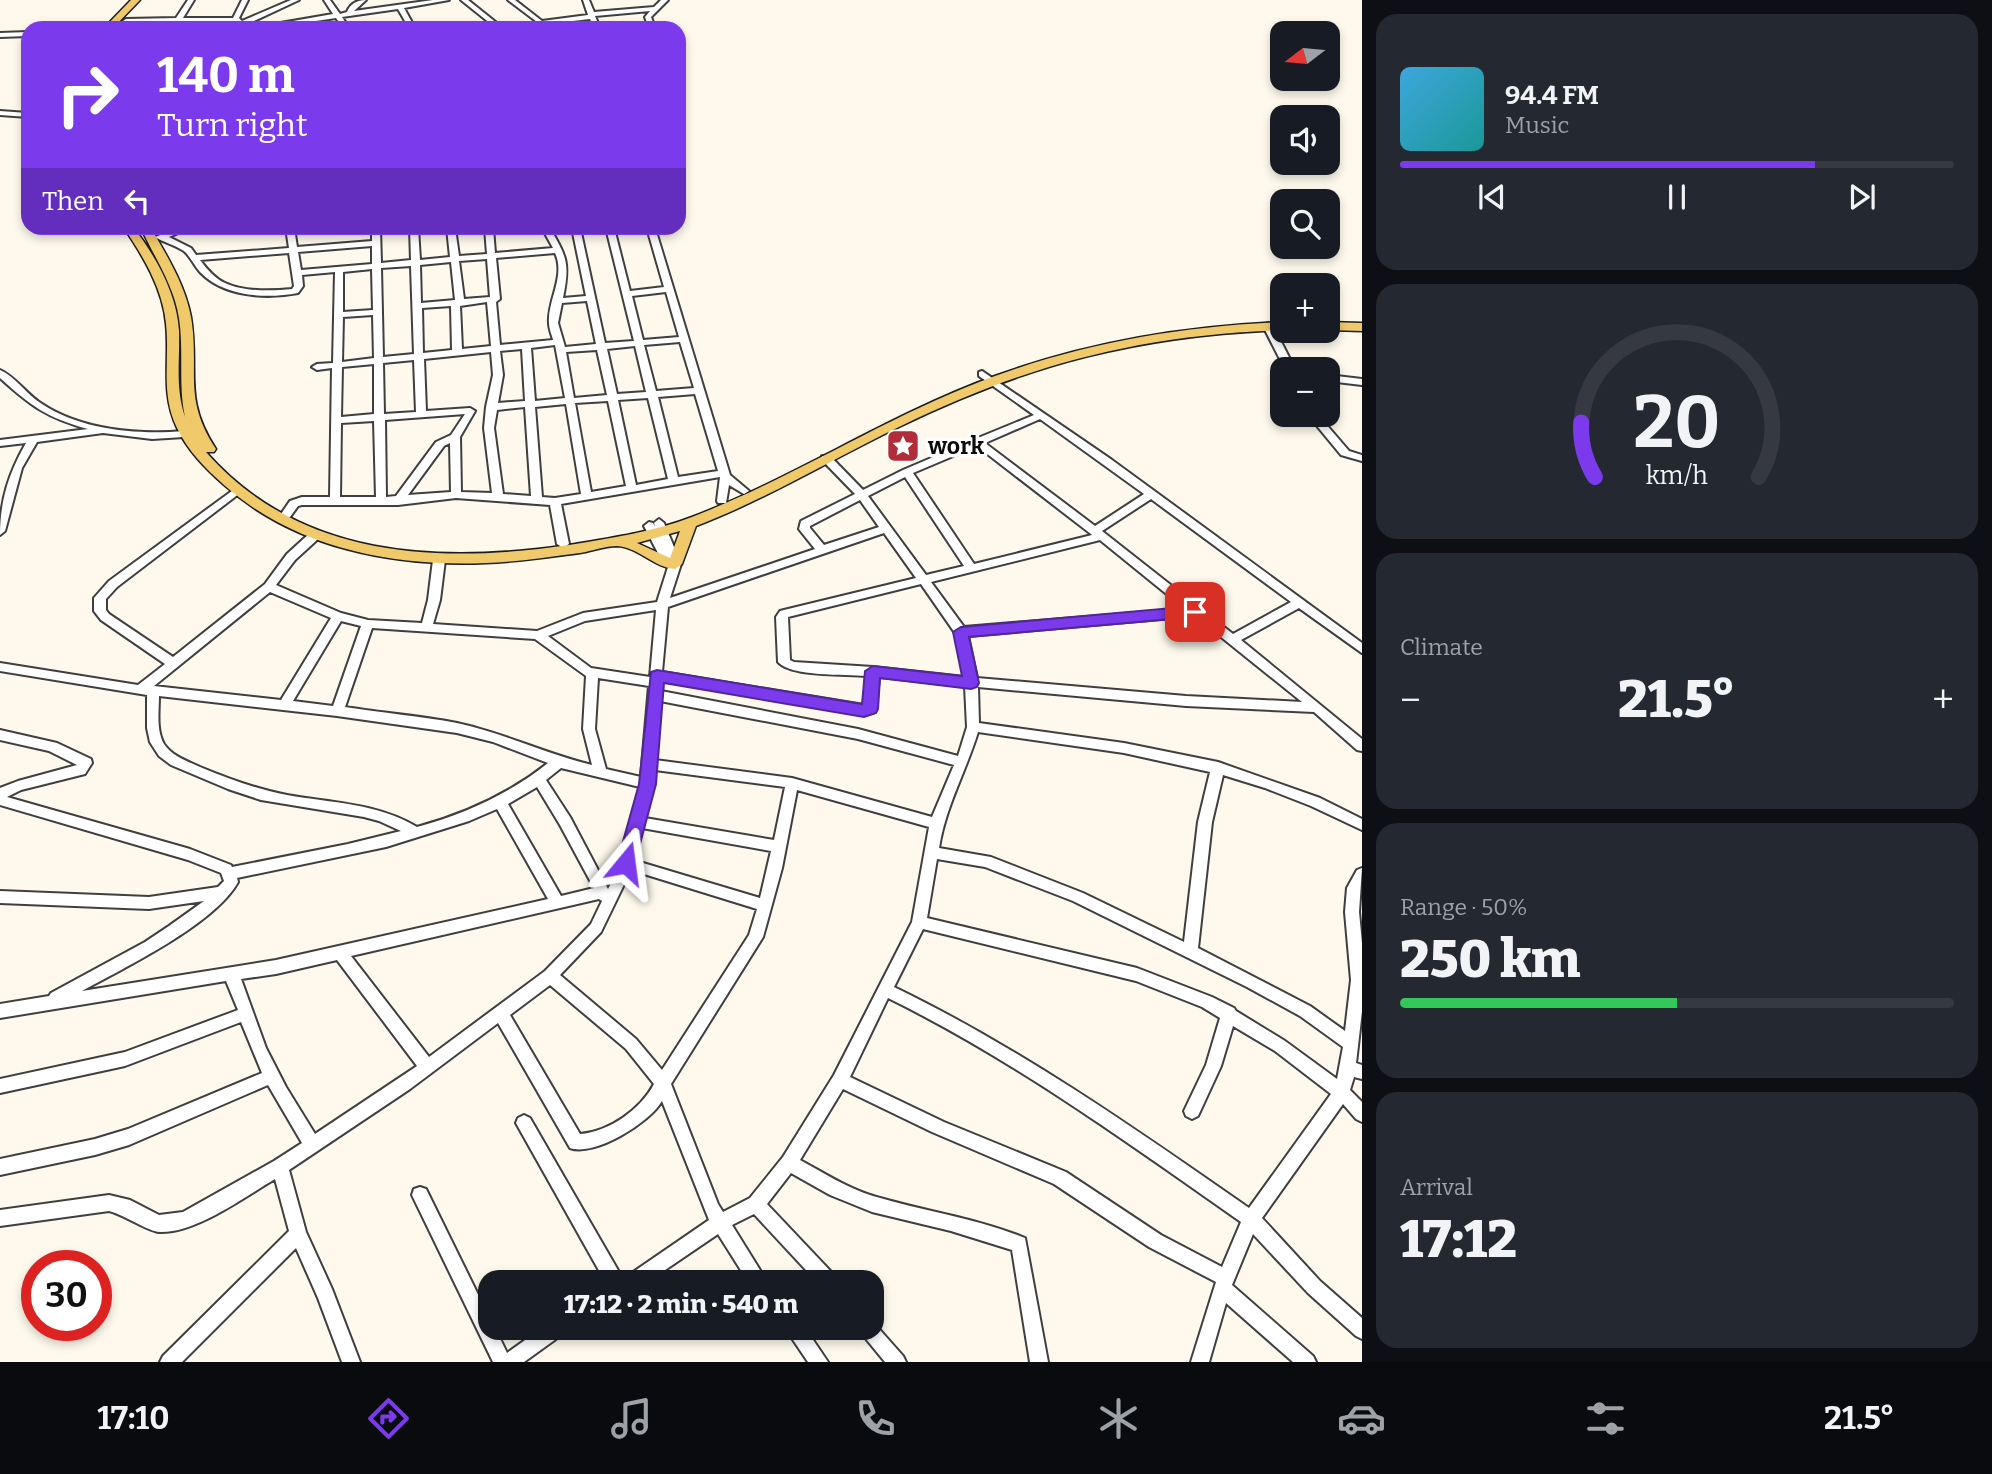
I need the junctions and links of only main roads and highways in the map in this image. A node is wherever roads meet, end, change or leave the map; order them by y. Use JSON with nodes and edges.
{"nodes":[{"id":1,"x":135,"y":0,"type":"edge"},
{"id":2,"x":145,"y":0,"type":"edge"},
{"id":3,"x":115,"y":21,"type":"edge"},
{"id":4,"x":126,"y":21,"type":"edge"},
{"id":5,"x":133,"y":235,"type":"edge"},
{"id":6,"x":153,"y":235,"type":"edge"},
{"id":7,"x":1340,"y":317,"type":"edge"},
{"id":8,"x":1270,"y":318,"type":"edge"},
{"id":9,"x":1362,"y":318,"type":"edge"},
{"id":10,"x":1270,"y":326,"type":"edge"},
{"id":11,"x":1340,"y":326,"type":"edge"},
{"id":12,"x":1362,"y":327,"type":"edge"},
{"id":13,"x":1106,"y":342,"type":"junction"},
{"id":14,"x":178,"y":373,"type":"junction"},
{"id":15,"x":987,"y":378,"type":"junction"},
{"id":16,"x":690,"y":523,"type":"junction"},
{"id":17,"x":656,"y":528,"type":"junction"},
{"id":18,"x":618,"y":542,"type":"junction"},
{"id":19,"x":673,"y":566,"type":"joint"}],
"edges":[{"from":1,"to":3,"type":"main road"},
{"from":2,"to":4,"type":"main road"},
{"from":5,"to":14,"type":"main road"},
{"from":6,"to":14,"type":"main road"},
{"from":7,"to":9,"type":"main road"},
{"from":8,"to":13,"type":"main road"},
{"from":10,"to":13,"type":"main road"},
{"from":11,"to":12,"type":"main road"},
{"from":13,"to":15,"type":"main road"},
{"from":14,"to":17,"type":"main road"},
{"from":14,"to":18,"type":"main road"},
{"from":15,"to":16,"type":"main road"},
{"from":15,"to":17,"type":"main road"},
{"from":16,"to":17,"type":"main road"},
{"from":16,"to":19,"type":"main road"},
{"from":17,"to":18,"type":"main road"},
{"from":18,"to":19,"type":"main road"}]}
